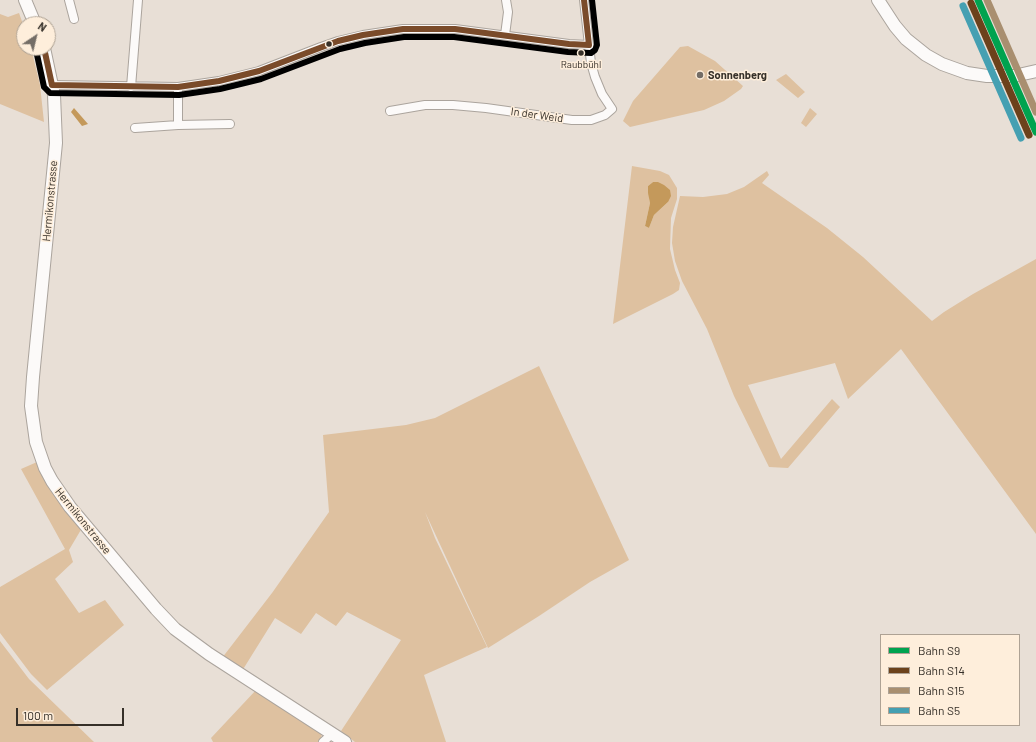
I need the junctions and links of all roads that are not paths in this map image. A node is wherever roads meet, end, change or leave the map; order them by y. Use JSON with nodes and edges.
{"nodes":[{"id":1,"x":25,"y":0,"type":"edge"},
{"id":2,"x":69,"y":0,"type":"edge"},
{"id":3,"x":138,"y":0,"type":"edge"},
{"id":4,"x":506,"y":0,"type":"edge"},
{"id":5,"x":584,"y":0,"type":"edge"},
{"id":6,"x":878,"y":0,"type":"edge"},
{"id":7,"x":32,"y":16,"type":"edge"},
{"id":8,"x":74,"y":19,"type":"dead end"},
{"id":9,"x":505,"y":35,"type":"junction"},
{"id":10,"x":590,"y":45,"type":"junction"},
{"id":11,"x":46,"y":56,"type":"edge"},
{"id":12,"x":1036,"y":71,"type":"edge"},
{"id":13,"x":52,"y":85,"type":"junction"},
{"id":14,"x":131,"y":87,"type":"junction"},
{"id":15,"x":178,"y":87,"type":"junction"},
{"id":16,"x":390,"y":111,"type":"dead end"},
{"id":17,"x":230,"y":124,"type":"dead end"},
{"id":18,"x":178,"y":125,"type":"junction"},
{"id":19,"x":135,"y":128,"type":"dead end"},
{"id":20,"x":328,"y":738,"type":"edge"},
{"id":21,"x":345,"y":742,"type":"edge"}],
"edges":[{"from":1,"to":7,"type":"street"},
{"from":2,"to":8,"type":"street"},
{"from":3,"to":14,"type":"street"},
{"from":4,"to":9,"type":"street"},
{"from":5,"to":10,"type":"street"},
{"from":6,"to":12,"type":"street"},
{"from":9,"to":10,"type":"street"},
{"from":9,"to":15,"type":"street"},
{"from":10,"to":16,"type":"street","name":"In der Weid"},
{"from":11,"to":13,"type":"street","name":"Hermikonstrasse"},
{"from":13,"to":14,"type":"street"},
{"from":13,"to":20,"type":"street","name":"Hermikonstrasse"},
{"from":14,"to":15,"type":"street"},
{"from":15,"to":18,"type":"street"},
{"from":17,"to":18,"type":"street"},
{"from":18,"to":19,"type":"street"},
{"from":20,"to":21,"type":"street","name":"Hermikonstrasse"}]}
